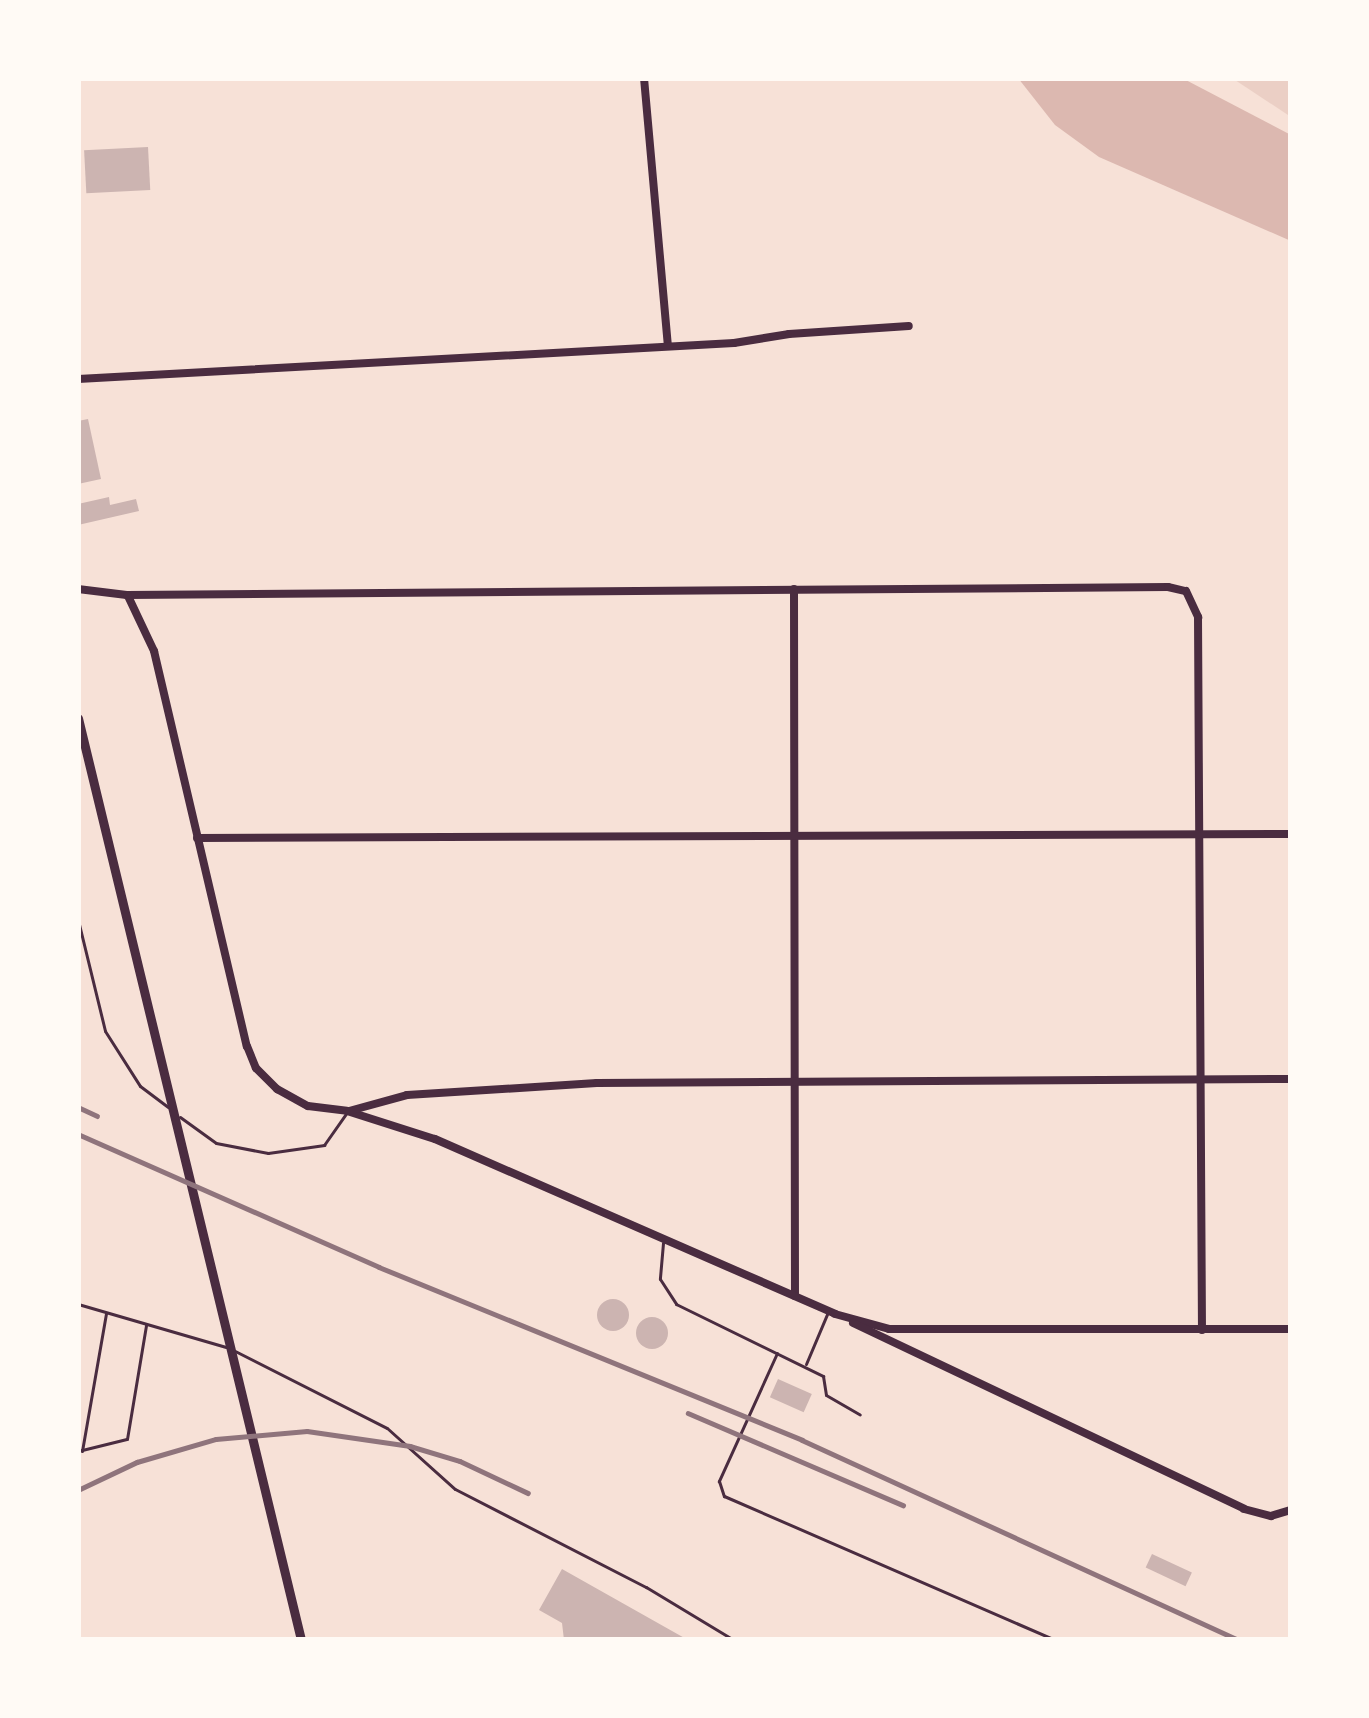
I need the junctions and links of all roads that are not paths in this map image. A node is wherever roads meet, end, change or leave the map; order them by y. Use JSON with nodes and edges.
{"nodes":[{"id":1,"x":644,"y":78,"type":"edge"},
{"id":2,"x":78,"y":217,"type":"edge"},
{"id":3,"x":78,"y":247,"type":"edge"},
{"id":4,"x":909,"y":326,"type":"dead end"},
{"id":5,"x":668,"y":345,"type":"junction"},
{"id":6,"x":78,"y":380,"type":"edge"},
{"id":7,"x":78,"y":589,"type":"edge"},
{"id":8,"x":794,"y":589,"type":"junction"},
{"id":9,"x":127,"y":595,"type":"junction"},
{"id":10,"x":78,"y":718,"type":"edge"},
{"id":11,"x":1200,"y":833,"type":"junction"},
{"id":12,"x":792,"y":834,"type":"junction"},
{"id":13,"x":1291,"y":834,"type":"edge"},
{"id":14,"x":197,"y":838,"type":"junction"},
{"id":15,"x":78,"y":920,"type":"edge"},
{"id":16,"x":1291,"y":1079,"type":"edge"},
{"id":17,"x":1202,"y":1080,"type":"junction"},
{"id":18,"x":798,"y":1084,"type":"junction"},
{"id":19,"x":347,"y":1111,"type":"junction"},
{"id":20,"x":664,"y":1242,"type":"junction"},
{"id":21,"x":795,"y":1296,"type":"junction"},
{"id":22,"x":78,"y":1304,"type":"edge"},
{"id":23,"x":106,"y":1312,"type":"junction"},
{"id":24,"x":832,"y":1312,"type":"junction"},
{"id":25,"x":146,"y":1322,"type":"junction"},
{"id":26,"x":1291,"y":1329,"type":"edge"},
{"id":27,"x":1202,"y":1330,"type":"junction"},
{"id":28,"x":777,"y":1353,"type":"junction"},
{"id":29,"x":805,"y":1367,"type":"junction"},
{"id":30,"x":860,"y":1415,"type":"dead end"},
{"id":31,"x":80,"y":1451,"type":"edge"},
{"id":32,"x":1291,"y":1510,"type":"edge"},
{"id":33,"x":301,"y":1640,"type":"edge"},
{"id":34,"x":734,"y":1640,"type":"edge"},
{"id":35,"x":1055,"y":1640,"type":"edge"}],
"edges":[{"from":1,"to":5,"type":"street"},
{"from":2,"to":3,"type":"lane"},
{"from":4,"to":5,"type":"street"},
{"from":5,"to":6,"type":"street"},
{"from":7,"to":9,"type":"street"},
{"from":8,"to":9,"type":"street"},
{"from":8,"to":11,"type":"street"},
{"from":8,"to":12,"type":"street"},
{"from":9,"to":14,"type":"street"},
{"from":10,"to":33,"type":"street"},
{"from":11,"to":12,"type":"street"},
{"from":11,"to":13,"type":"street"},
{"from":11,"to":17,"type":"street"},
{"from":12,"to":14,"type":"street"},
{"from":12,"to":18,"type":"street"},
{"from":14,"to":19,"type":"street"},
{"from":15,"to":19,"type":"lane"},
{"from":16,"to":17,"type":"street"},
{"from":17,"to":18,"type":"street"},
{"from":17,"to":27,"type":"street"},
{"from":18,"to":19,"type":"street"},
{"from":18,"to":21,"type":"street"},
{"from":19,"to":20,"type":"street"},
{"from":20,"to":21,"type":"street"},
{"from":20,"to":28,"type":"lane"},
{"from":21,"to":24,"type":"street"},
{"from":22,"to":23,"type":"lane"},
{"from":23,"to":25,"type":"lane"},
{"from":23,"to":31,"type":"lane"},
{"from":24,"to":27,"type":"street"},
{"from":24,"to":29,"type":"lane"},
{"from":24,"to":32,"type":"street"},
{"from":25,"to":31,"type":"lane"},
{"from":25,"to":34,"type":"lane"},
{"from":26,"to":27,"type":"street"},
{"from":28,"to":29,"type":"lane"},
{"from":28,"to":35,"type":"lane"},
{"from":29,"to":30,"type":"lane"}]}
